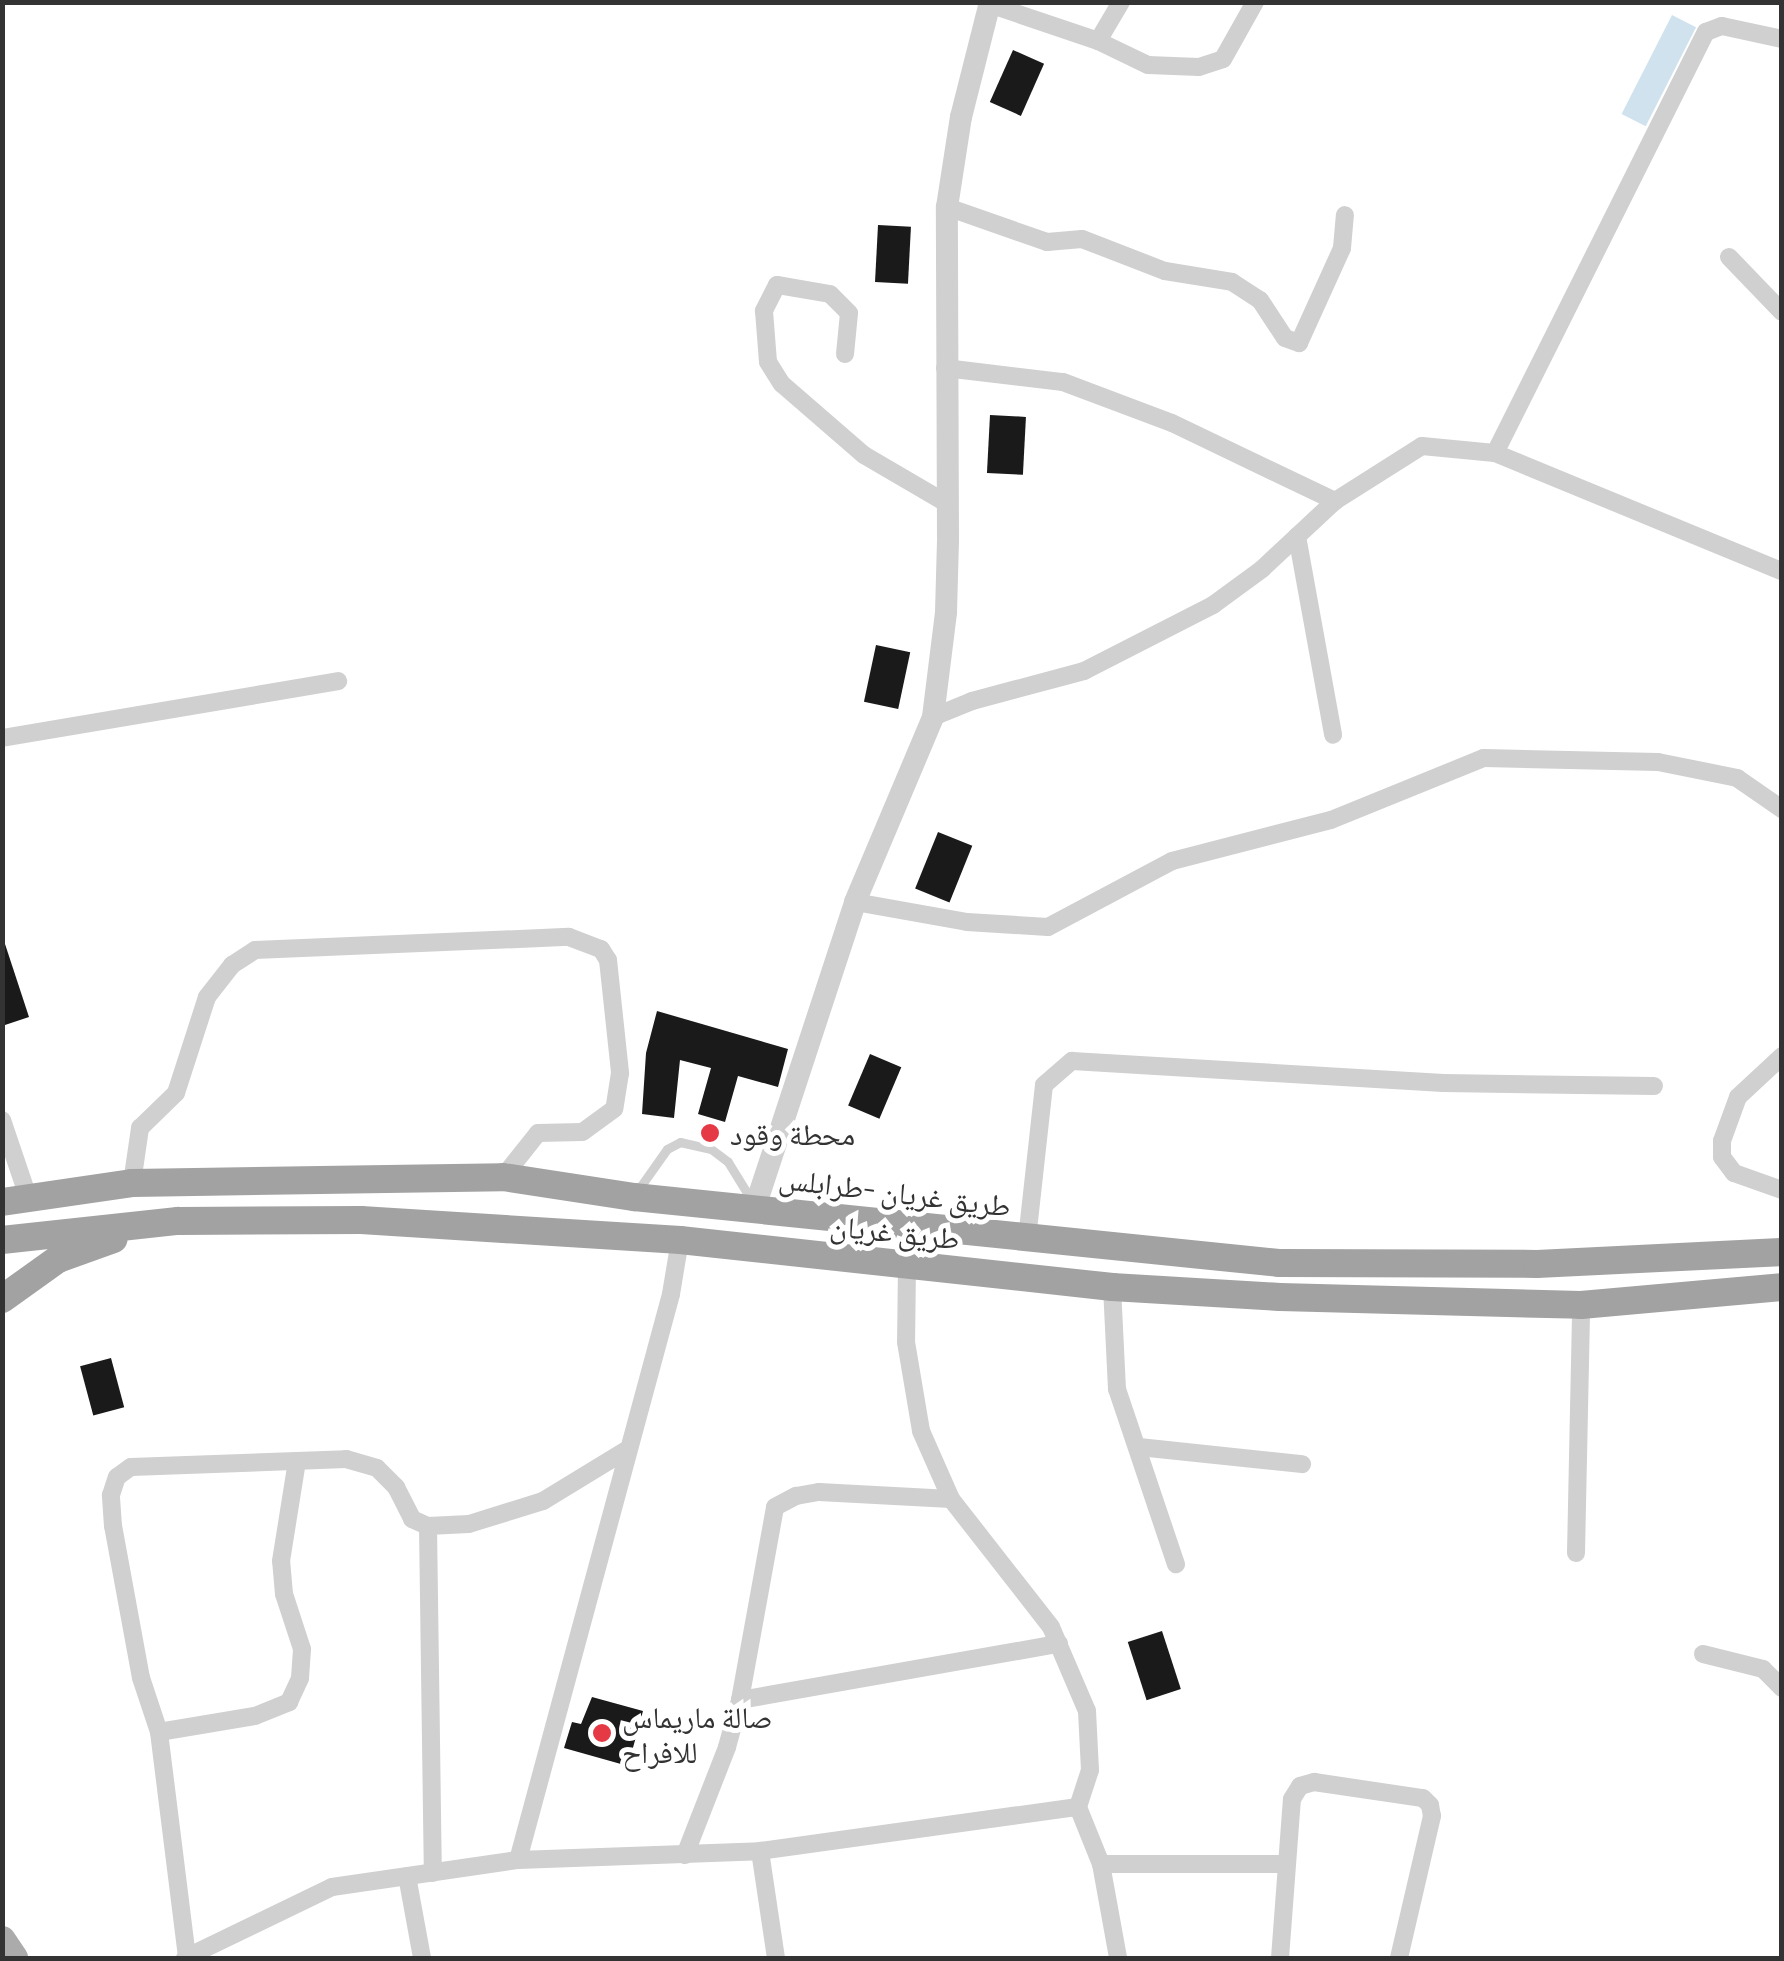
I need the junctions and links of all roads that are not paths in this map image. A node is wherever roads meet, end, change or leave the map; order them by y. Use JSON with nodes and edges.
{"nodes":[{"id":1,"x":1121,"y":2,"type":"edge"},
{"id":2,"x":1256,"y":2,"type":"edge"},
{"id":3,"x":990,"y":3,"type":"edge"},
{"id":4,"x":1782,"y":39,"type":"edge"},
{"id":5,"x":1098,"y":41,"type":"junction"},
{"id":6,"x":947,"y":207,"type":"junction"},
{"id":7,"x":1345,"y":215,"type":"dead end"},
{"id":8,"x":1729,"y":258,"type":"dead end"},
{"id":9,"x":1782,"y":312,"type":"edge"},
{"id":10,"x":845,"y":354,"type":"dead end"},
{"id":11,"x":945,"y":368,"type":"junction"},
{"id":12,"x":1495,"y":453,"type":"junction"},
{"id":13,"x":1335,"y":501,"type":"junction"},
{"id":14,"x":946,"y":503,"type":"junction"},
{"id":15,"x":1297,"y":536,"type":"junction"},
{"id":16,"x":1782,"y":570,"type":"edge"},
{"id":17,"x":338,"y":681,"type":"dead end"},
{"id":18,"x":933,"y":717,"type":"junction"},
{"id":19,"x":1333,"y":735,"type":"dead end"},
{"id":20,"x":2,"y":738,"type":"edge"},
{"id":21,"x":1782,"y":809,"type":"edge"},
{"id":22,"x":855,"y":902,"type":"junction"},
{"id":23,"x":1782,"y":1056,"type":"edge"},
{"id":24,"x":1654,"y":1086,"type":"dead end"},
{"id":25,"x":2,"y":1120,"type":"edge"},
{"id":26,"x":503,"y":1177,"type":"junction"},
{"id":27,"x":132,"y":1183,"type":"junction"},
{"id":28,"x":1782,"y":1190,"type":"edge"},
{"id":29,"x":634,"y":1196,"type":"junction"},
{"id":30,"x":15,"y":1199,"type":"edge"},
{"id":31,"x":755,"y":1206,"type":"junction"},
{"id":32,"x":178,"y":1221,"type":"junction"},
{"id":33,"x":1027,"y":1239,"type":"junction"},
{"id":34,"x":2,"y":1240,"type":"edge"},
{"id":35,"x":680,"y":1240,"type":"junction"},
{"id":36,"x":1782,"y":1252,"type":"edge"},
{"id":37,"x":907,"y":1265,"type":"junction"},
{"id":38,"x":1782,"y":1287,"type":"edge"},
{"id":39,"x":1112,"y":1288,"type":"junction"},
{"id":40,"x":2,"y":1300,"type":"edge"},
{"id":41,"x":1581,"y":1305,"type":"junction"},
{"id":42,"x":1139,"y":1447,"type":"junction"},
{"id":43,"x":625,"y":1450,"type":"junction"},
{"id":44,"x":297,"y":1461,"type":"junction"},
{"id":45,"x":1302,"y":1464,"type":"dead end"},
{"id":46,"x":951,"y":1499,"type":"junction"},
{"id":47,"x":428,"y":1526,"type":"junction"},
{"id":48,"x":1576,"y":1554,"type":"dead end"},
{"id":49,"x":1176,"y":1564,"type":"dead end"},
{"id":50,"x":1058,"y":1644,"type":"junction"},
{"id":51,"x":1703,"y":1654,"type":"dead end"},
{"id":52,"x":1782,"y":1688,"type":"edge"},
{"id":53,"x":740,"y":1700,"type":"junction"},
{"id":54,"x":159,"y":1732,"type":"junction"},
{"id":55,"x":1078,"y":1807,"type":"junction"},
{"id":56,"x":760,"y":1851,"type":"junction"},
{"id":57,"x":685,"y":1855,"type":"junction"},
{"id":58,"x":518,"y":1860,"type":"junction"},
{"id":59,"x":1101,"y":1864,"type":"junction"},
{"id":60,"x":1284,"y":1864,"type":"junction"},
{"id":61,"x":433,"y":1872,"type":"junction"},
{"id":62,"x":407,"y":1876,"type":"junction"},
{"id":63,"x":2,"y":1940,"type":"edge"},
{"id":64,"x":14,"y":1958,"type":"edge"},
{"id":65,"x":186,"y":1958,"type":"edge"},
{"id":66,"x":422,"y":1958,"type":"edge"},
{"id":67,"x":776,"y":1958,"type":"edge"},
{"id":68,"x":1118,"y":1958,"type":"edge"},
{"id":69,"x":1280,"y":1958,"type":"edge"},
{"id":70,"x":1399,"y":1958,"type":"edge"}],
"edges":[{"from":1,"to":5,"type":"street"},
{"from":2,"to":5,"type":"street"},
{"from":3,"to":5,"type":"street"},
{"from":3,"to":6,"type":"street"},
{"from":4,"to":12,"type":"street"},
{"from":6,"to":7,"type":"street"},
{"from":6,"to":11,"type":"street"},
{"from":8,"to":9,"type":"street"},
{"from":10,"to":14,"type":"street"},
{"from":11,"to":13,"type":"street"},
{"from":11,"to":14,"type":"street"},
{"from":12,"to":13,"type":"street"},
{"from":12,"to":16,"type":"street"},
{"from":13,"to":15,"type":"street"},
{"from":14,"to":18,"type":"street"},
{"from":15,"to":18,"type":"street"},
{"from":15,"to":19,"type":"street"},
{"from":17,"to":20,"type":"street"},
{"from":18,"to":22,"type":"street"},
{"from":21,"to":22,"type":"street"},
{"from":22,"to":31,"type":"street"},
{"from":23,"to":28,"type":"street"},
{"from":24,"to":33,"type":"street"},
{"from":25,"to":30,"type":"street"},
{"from":26,"to":27,"type":"highway","name":"طريق غريان -طرابلس"},
{"from":26,"to":27,"type":"street"},
{"from":26,"to":29,"type":"highway","name":"طريق غريان -طرابلس"},
{"from":27,"to":30,"type":"highway","name":"طريق غريان -طرابلس"},
{"from":29,"to":31,"type":"highway","name":"طريق غريان -طرابلس"},
{"from":29,"to":31,"type":"lane"},
{"from":31,"to":33,"type":"highway","name":"طريق غريان -طرابلس"},
{"from":32,"to":34,"type":"highway","name":"طريق غريان"},
{"from":32,"to":35,"type":"highway","name":"طريق غريان"},
{"from":32,"to":40,"type":"highway"},
{"from":33,"to":36,"type":"highway","name":"طريق غريان -طرابلس"},
{"from":35,"to":37,"type":"highway","name":"طريق غريان"},
{"from":35,"to":43,"type":"street"},
{"from":37,"to":39,"type":"highway","name":"طريق غريان"},
{"from":37,"to":46,"type":"street"},
{"from":38,"to":41,"type":"highway","name":"طريق غريان"},
{"from":39,"to":41,"type":"highway","name":"طريق غريان"},
{"from":39,"to":42,"type":"street"},
{"from":41,"to":48,"type":"street"},
{"from":42,"to":45,"type":"street"},
{"from":42,"to":49,"type":"street"},
{"from":43,"to":47,"type":"street"},
{"from":43,"to":58,"type":"street"},
{"from":44,"to":47,"type":"street"},
{"from":44,"to":54,"type":"street"},
{"from":44,"to":54,"type":"street"},
{"from":46,"to":50,"type":"street"},
{"from":46,"to":53,"type":"street"},
{"from":47,"to":61,"type":"street"},
{"from":50,"to":53,"type":"street"},
{"from":50,"to":55,"type":"street"},
{"from":51,"to":52,"type":"street"},
{"from":53,"to":57,"type":"street"},
{"from":54,"to":65,"type":"street"},
{"from":55,"to":56,"type":"street"},
{"from":55,"to":59,"type":"street"},
{"from":56,"to":57,"type":"street"},
{"from":56,"to":67,"type":"street"},
{"from":57,"to":58,"type":"street"},
{"from":58,"to":61,"type":"street"},
{"from":59,"to":60,"type":"street"},
{"from":59,"to":68,"type":"street"},
{"from":60,"to":69,"type":"street"},
{"from":60,"to":70,"type":"street"},
{"from":61,"to":62,"type":"street"},
{"from":62,"to":65,"type":"street"},
{"from":62,"to":66,"type":"street"},
{"from":63,"to":64,"type":"main road"}]}
